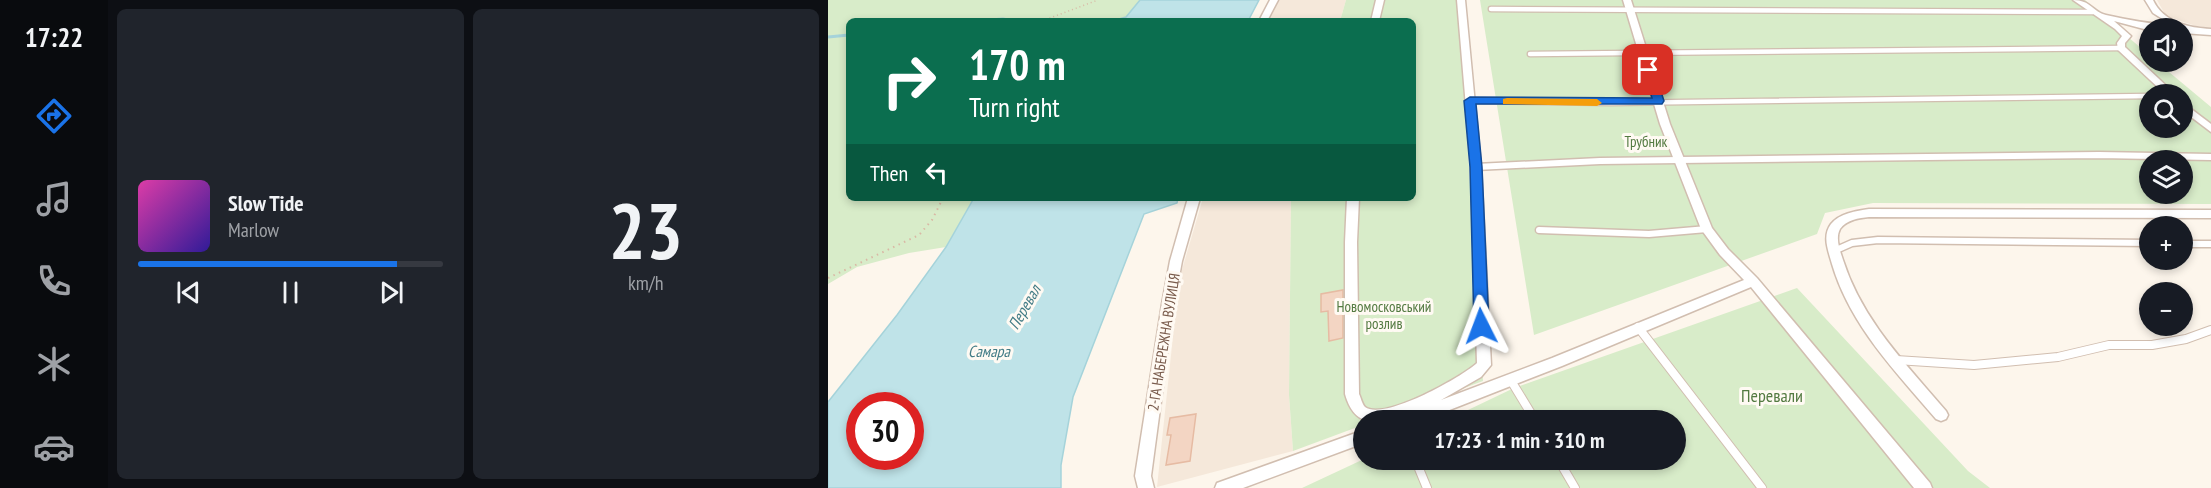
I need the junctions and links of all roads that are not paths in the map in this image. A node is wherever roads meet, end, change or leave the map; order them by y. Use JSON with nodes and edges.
{"nodes":[{"id":1,"x":1274,"y":0,"type":"edge"},
{"id":2,"x":1380,"y":0,"type":"edge"},
{"id":3,"x":1461,"y":0,"type":"edge"},
{"id":4,"x":2077,"y":0,"type":"edge"},
{"id":5,"x":2149,"y":0,"type":"edge"},
{"id":6,"x":1629,"y":5,"type":"edge"},
{"id":7,"x":1491,"y":9,"type":"dead end"},
{"id":8,"x":2093,"y":12,"type":"junction"},
{"id":9,"x":1265,"y":18,"type":"edge"},
{"id":10,"x":1376,"y":18,"type":"edge"},
{"id":11,"x":2165,"y":18,"type":"edge"},
{"id":12,"x":2139,"y":25,"type":"edge"},
{"id":13,"x":2139,"y":27,"type":"edge"},
{"id":14,"x":2193,"y":31,"type":"edge"},
{"id":15,"x":2211,"y":32,"type":"edge"},
{"id":16,"x":2127,"y":36,"type":"junction"},
{"id":17,"x":2121,"y":48,"type":"junction"},
{"id":18,"x":1642,"y":52,"type":"junction"},
{"id":19,"x":1530,"y":54,"type":"dead end"},
{"id":20,"x":2159,"y":84,"type":"edge"},
{"id":21,"x":2139,"y":96,"type":"edge"},
{"id":22,"x":1470,"y":101,"type":"junction"},
{"id":23,"x":1658,"y":101,"type":"junction"},
{"id":24,"x":2193,"y":114,"type":"edge"},
{"id":25,"x":2211,"y":129,"type":"edge"},
{"id":26,"x":2211,"y":157,"type":"edge"},
{"id":27,"x":1679,"y":160,"type":"junction"},
{"id":28,"x":1476,"y":167,"type":"junction"},
{"id":29,"x":1193,"y":201,"type":"edge"},
{"id":30,"x":1353,"y":201,"type":"edge"},
{"id":31,"x":2211,"y":214,"type":"edge"},
{"id":32,"x":1707,"y":229,"type":"junction"},
{"id":33,"x":1539,"y":230,"type":"dead end"},
{"id":34,"x":2139,"y":243,"type":"edge"},
{"id":35,"x":2193,"y":244,"type":"edge"},
{"id":36,"x":2211,"y":244,"type":"edge"},
{"id":37,"x":1834,"y":251,"type":"junction"},
{"id":38,"x":1753,"y":281,"type":"junction"},
{"id":39,"x":1638,"y":327,"type":"junction"},
{"id":40,"x":2211,"y":330,"type":"edge"},
{"id":41,"x":1895,"y":360,"type":"junction"},
{"id":42,"x":1510,"y":379,"type":"junction"},
{"id":43,"x":1432,"y":410,"type":"edge"},
{"id":44,"x":1529,"y":410,"type":"edge"},
{"id":45,"x":1941,"y":415,"type":"dead end"},
{"id":46,"x":1353,"y":440,"type":"edge"},
{"id":47,"x":1420,"y":470,"type":"edge"},
{"id":48,"x":1564,"y":470,"type":"edge"},
{"id":49,"x":1146,"y":488,"type":"edge"},
{"id":50,"x":1223,"y":488,"type":"edge"},
{"id":51,"x":1427,"y":488,"type":"edge"},
{"id":52,"x":1575,"y":488,"type":"edge"},
{"id":53,"x":1762,"y":488,"type":"edge"},
{"id":54,"x":1924,"y":488,"type":"edge"}],
"edges":[{"from":1,"to":9,"type":"street"},
{"from":2,"to":10,"type":"street"},
{"from":3,"to":22,"type":"street"},
{"from":4,"to":8,"type":"street"},
{"from":5,"to":11,"type":"street"},
{"from":6,"to":7,"type":"lane"},
{"from":6,"to":8,"type":"lane"},
{"from":6,"to":18,"type":"street"},
{"from":8,"to":12,"type":"street"},
{"from":8,"to":16,"type":"street"},
{"from":13,"to":16,"type":"street"},
{"from":14,"to":15,"type":"street"},
{"from":16,"to":17,"type":"street"},
{"from":17,"to":18,"type":"lane"},
{"from":17,"to":20,"type":"street"},
{"from":18,"to":19,"type":"lane"},
{"from":18,"to":23,"type":"street"},
{"from":21,"to":23,"type":"lane"},
{"from":22,"to":23,"type":"lane"},
{"from":22,"to":28,"type":"street"},
{"from":23,"to":27,"type":"street"},
{"from":24,"to":25,"type":"street"},
{"from":26,"to":27,"type":"lane"},
{"from":27,"to":28,"type":"lane"},
{"from":27,"to":32,"type":"street"},
{"from":28,"to":30,"type":"street"},
{"from":29,"to":49,"type":"street","name":"2-ГА НАБЕРЕЖНА ВУЛИЦЯ"},
{"from":31,"to":37,"type":"street"},
{"from":32,"to":33,"type":"lane"},
{"from":32,"to":38,"type":"street"},
{"from":34,"to":37,"type":"lane"},
{"from":35,"to":36,"type":"lane"},
{"from":37,"to":41,"type":"street"},
{"from":38,"to":39,"type":"street"},
{"from":38,"to":54,"type":"street"},
{"from":39,"to":42,"type":"street"},
{"from":39,"to":53,"type":"lane"},
{"from":40,"to":41,"type":"lane"},
{"from":41,"to":45,"type":"street"},
{"from":42,"to":43,"type":"street"},
{"from":42,"to":44,"type":"lane"},
{"from":46,"to":50,"type":"street"},
{"from":47,"to":51,"type":"lane"},
{"from":48,"to":52,"type":"lane"}]}
